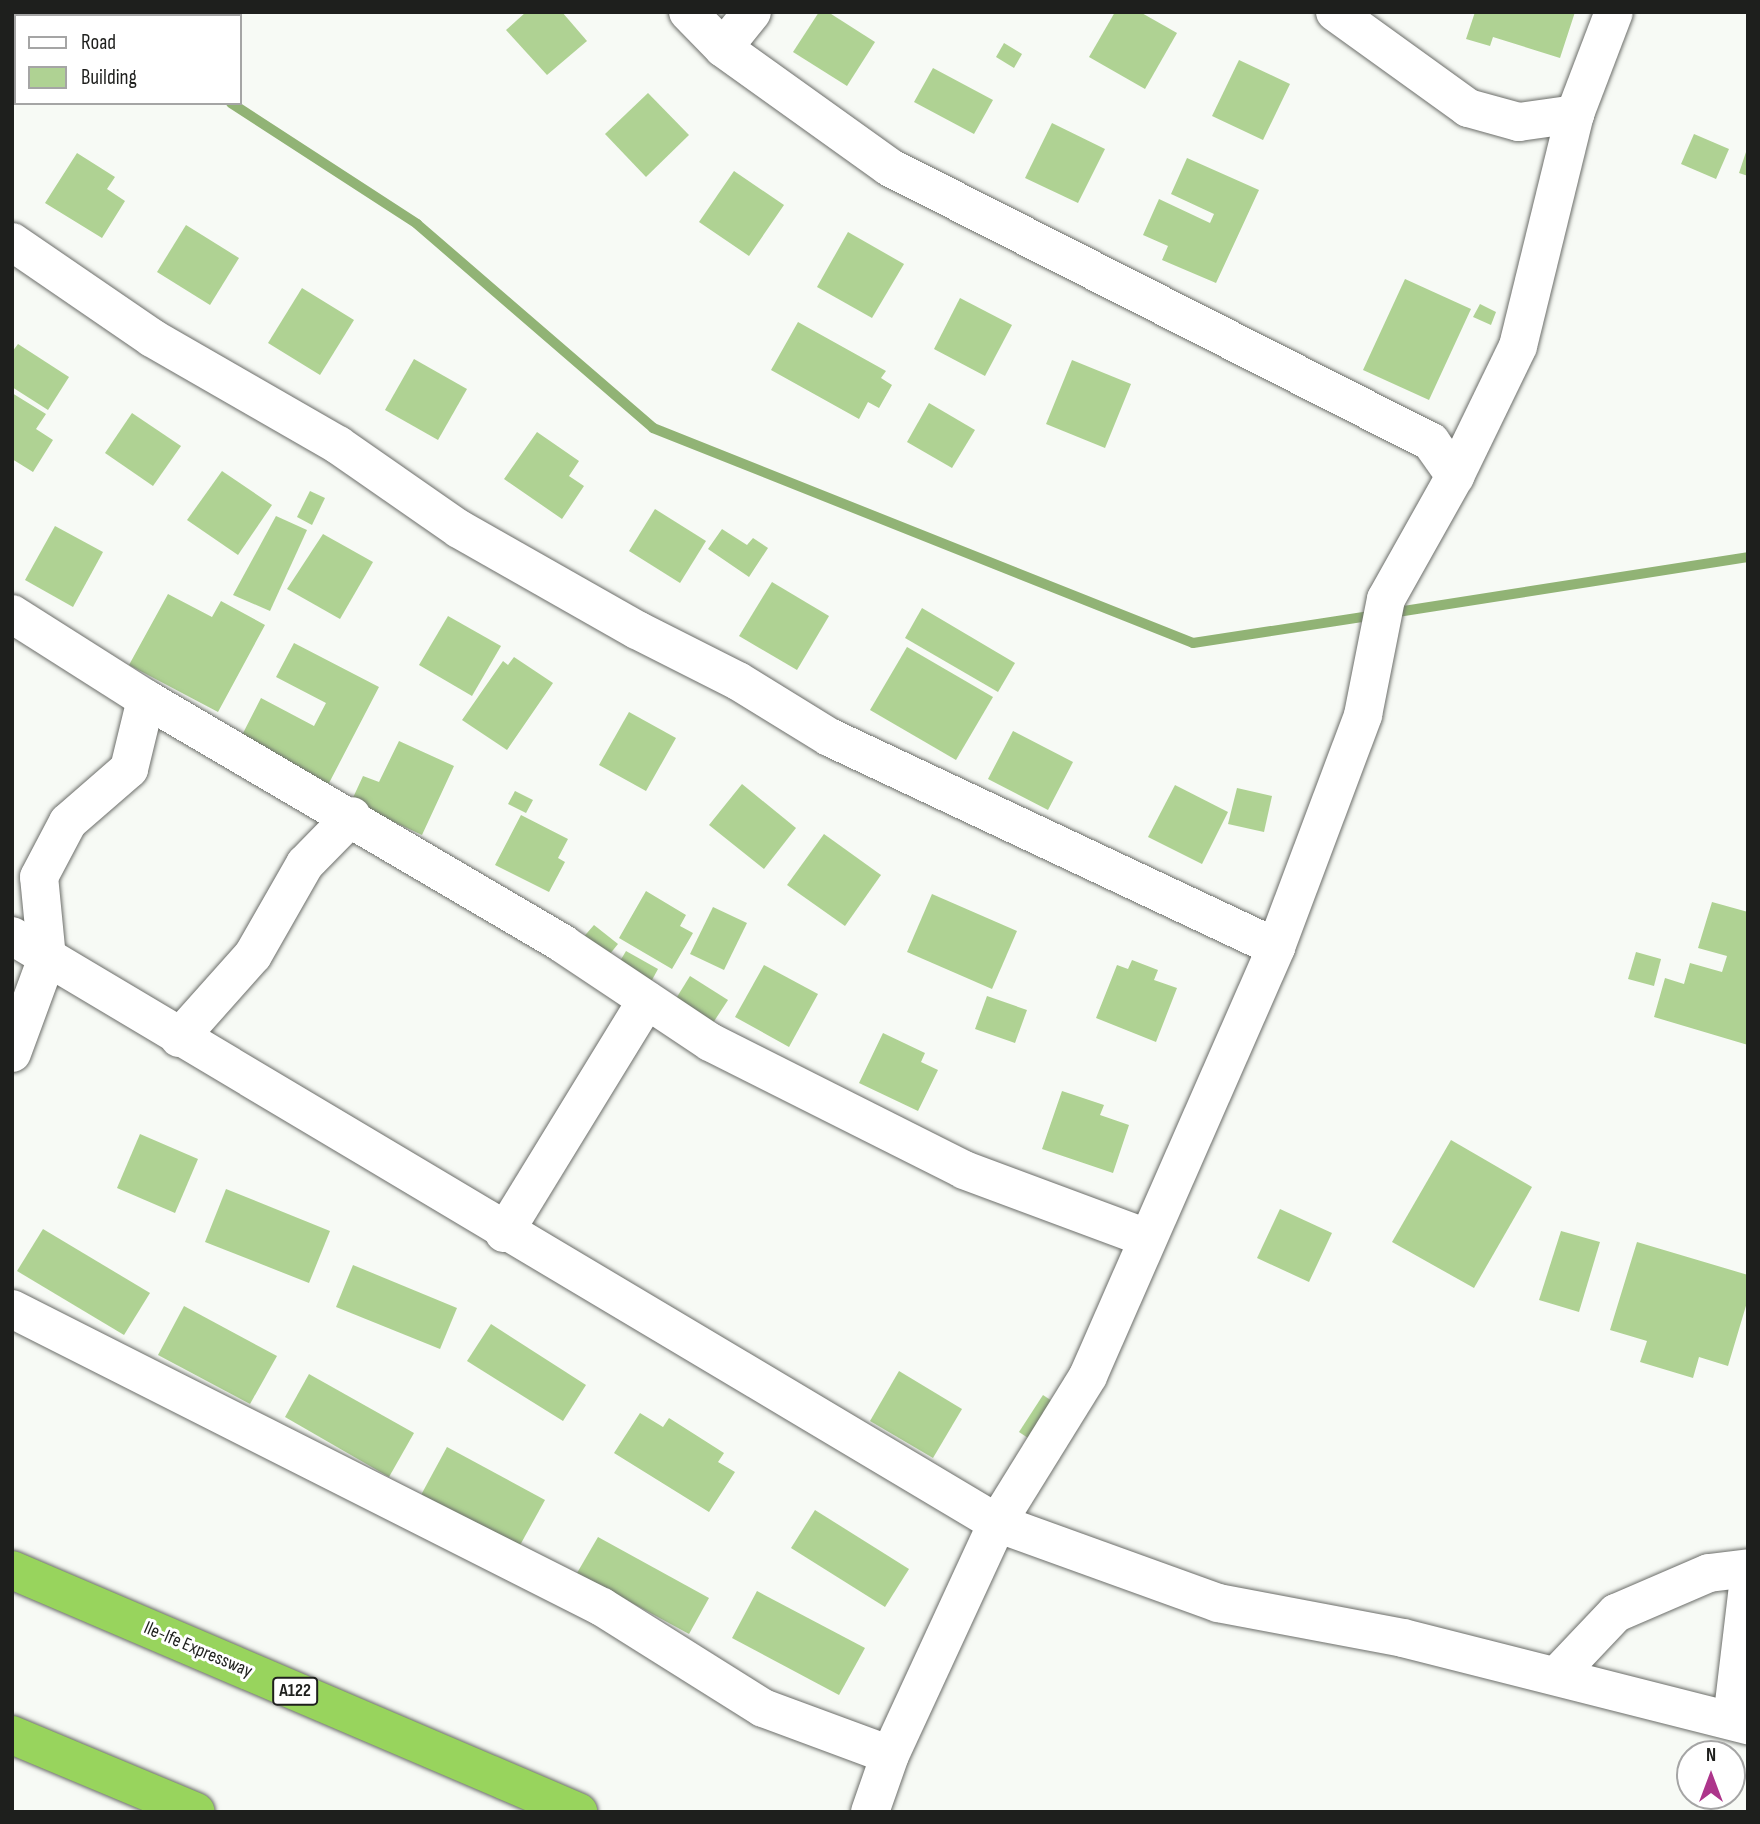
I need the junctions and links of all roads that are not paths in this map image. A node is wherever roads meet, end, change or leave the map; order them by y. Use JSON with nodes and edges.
{"nodes":[{"id":1,"x":688,"y":12,"type":"edge"},
{"id":2,"x":752,"y":12,"type":"edge"},
{"id":3,"x":1335,"y":12,"type":"edge"},
{"id":4,"x":1614,"y":12,"type":"edge"},
{"id":5,"x":723,"y":48,"type":"junction"},
{"id":6,"x":1575,"y":114,"type":"junction"},
{"id":7,"x":1520,"y":122,"type":"junction"},
{"id":8,"x":1559,"y":186,"type":"junction"},
{"id":9,"x":12,"y":242,"type":"edge"},
{"id":10,"x":1455,"y":476,"type":"junction"},
{"id":11,"x":12,"y":614,"type":"edge"},
{"id":12,"x":146,"y":699,"type":"junction"},
{"id":13,"x":352,"y":816,"type":"junction"},
{"id":14,"x":12,"y":936,"type":"edge"},
{"id":15,"x":1276,"y":947,"type":"junction"},
{"id":16,"x":47,"y":958,"type":"junction"},
{"id":17,"x":647,"y":1000,"type":"junction"},
{"id":18,"x":179,"y":1038,"type":"junction"},
{"id":19,"x":12,"y":1053,"type":"edge"},
{"id":20,"x":505,"y":1233,"type":"junction"},
{"id":21,"x":1147,"y":1238,"type":"junction"},
{"id":22,"x":12,"y":1309,"type":"edge"},
{"id":23,"x":997,"y":1523,"type":"junction"},
{"id":24,"x":1748,"y":1568,"type":"edge"},
{"id":25,"x":12,"y":1570,"type":"edge"},
{"id":26,"x":1748,"y":1585,"type":"edge"},
{"id":27,"x":1559,"y":1674,"type":"junction"},
{"id":28,"x":1740,"y":1723,"type":"edge"},
{"id":29,"x":12,"y":1735,"type":"edge"},
{"id":30,"x":890,"y":1755,"type":"junction"},
{"id":31,"x":196,"y":1812,"type":"edge"},
{"id":32,"x":578,"y":1812,"type":"edge"},
{"id":33,"x":870,"y":1812,"type":"edge"}],
"edges":[{"from":1,"to":5,"type":"street"},
{"from":2,"to":5,"type":"street"},
{"from":3,"to":7,"type":"street"},
{"from":4,"to":6,"type":"street"},
{"from":5,"to":10,"type":"street"},
{"from":6,"to":7,"type":"street"},
{"from":6,"to":8,"type":"street"},
{"from":7,"to":8,"type":"street"},
{"from":8,"to":10,"type":"street"},
{"from":9,"to":15,"type":"street"},
{"from":10,"to":15,"type":"street"},
{"from":11,"to":12,"type":"street"},
{"from":12,"to":13,"type":"street"},
{"from":12,"to":16,"type":"street"},
{"from":13,"to":17,"type":"street"},
{"from":13,"to":18,"type":"street"},
{"from":14,"to":16,"type":"street"},
{"from":15,"to":21,"type":"street"},
{"from":16,"to":18,"type":"street"},
{"from":16,"to":19,"type":"street"},
{"from":17,"to":20,"type":"street"},
{"from":17,"to":21,"type":"street"},
{"from":18,"to":20,"type":"street"},
{"from":20,"to":23,"type":"street"},
{"from":21,"to":23,"type":"street"},
{"from":22,"to":30,"type":"street"},
{"from":23,"to":27,"type":"street"},
{"from":23,"to":30,"type":"street"},
{"from":24,"to":27,"type":"street"},
{"from":25,"to":32,"type":"highway","name":"Ile-Ife Expressway","number":"A122"},
{"from":26,"to":28,"type":"street"},
{"from":27,"to":28,"type":"street"},
{"from":29,"to":31,"type":"highway"},
{"from":30,"to":33,"type":"street"}]}
